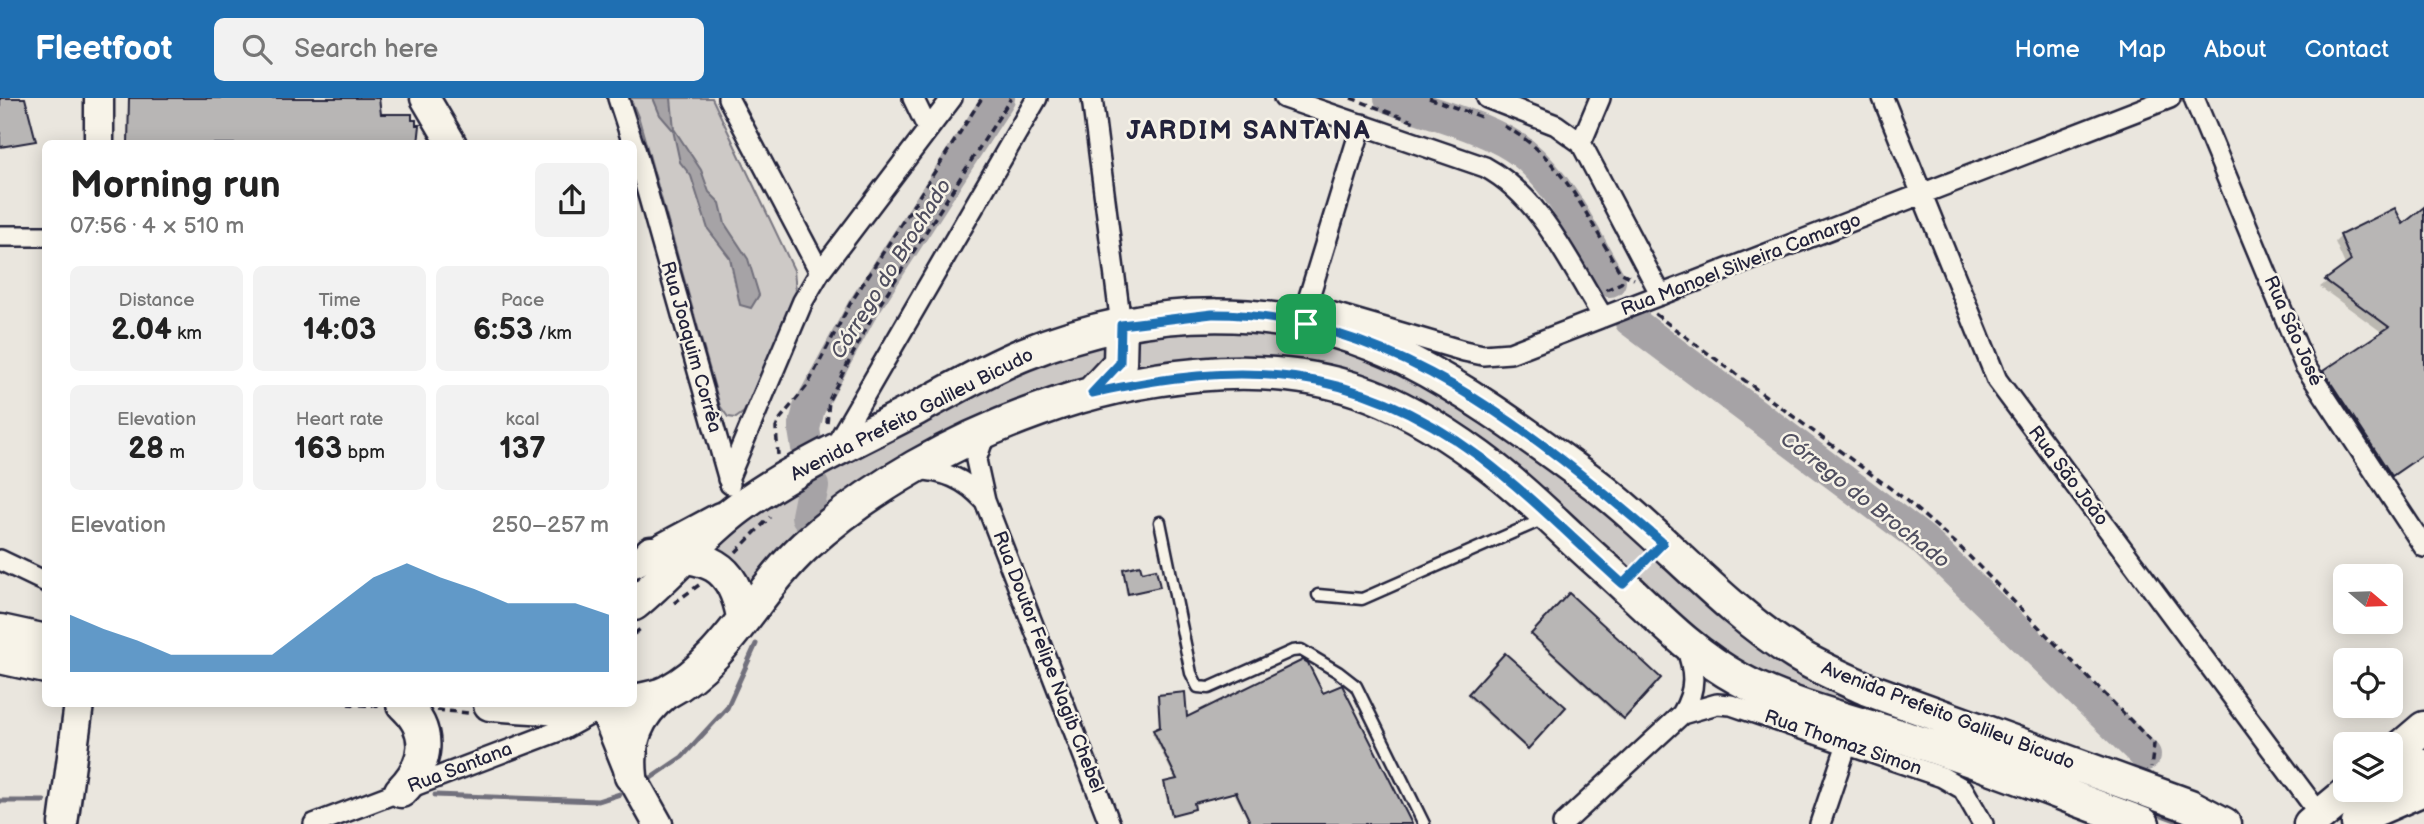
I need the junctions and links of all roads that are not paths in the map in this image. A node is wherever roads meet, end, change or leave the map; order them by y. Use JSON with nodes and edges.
{"nodes":[{"id":1,"x":99,"y":98,"type":"edge"},
{"id":2,"x":425,"y":98,"type":"edge"},
{"id":3,"x":618,"y":98,"type":"edge"},
{"id":4,"x":728,"y":98,"type":"edge"},
{"id":5,"x":913,"y":98,"type":"edge"},
{"id":6,"x":952,"y":98,"type":"edge"},
{"id":7,"x":1037,"y":98,"type":"edge"},
{"id":8,"x":1092,"y":98,"type":"edge"},
{"id":9,"x":1284,"y":98,"type":"edge"},
{"id":10,"x":1487,"y":98,"type":"edge"},
{"id":11,"x":1600,"y":98,"type":"edge"},
{"id":12,"x":1883,"y":98,"type":"edge"},
{"id":13,"x":2170,"y":98,"type":"edge"},
{"id":14,"x":2194,"y":98,"type":"edge"},
{"id":15,"x":1362,"y":124,"type":"junction"},
{"id":16,"x":928,"y":129,"type":"junction"},
{"id":17,"x":99,"y":140,"type":"edge"},
{"id":18,"x":450,"y":140,"type":"edge"},
{"id":19,"x":632,"y":140,"type":"edge"},
{"id":20,"x":1581,"y":144,"type":"junction"},
{"id":21,"x":637,"y":158,"type":"edge"},
{"id":22,"x":1921,"y":196,"type":"junction"},
{"id":23,"x":0,"y":236,"type":"edge"},
{"id":24,"x":42,"y":236,"type":"edge"},
{"id":25,"x":820,"y":272,"type":"junction"},
{"id":26,"x":1655,"y":298,"type":"junction"},
{"id":27,"x":1603,"y":317,"type":"junction"},
{"id":28,"x":1303,"y":323,"type":"junction"},
{"id":29,"x":1121,"y":325,"type":"junction"},
{"id":30,"x":1092,"y":393,"type":"junction"},
{"id":31,"x":986,"y":431,"type":"junction"},
{"id":32,"x":828,"y":443,"type":"junction"},
{"id":33,"x":913,"y":469,"type":"junction"},
{"id":34,"x":736,"y":498,"type":"junction"},
{"id":35,"x":985,"y":501,"type":"junction"},
{"id":36,"x":1548,"y":517,"type":"junction"},
{"id":37,"x":1160,"y":522,"type":"dead end"},
{"id":38,"x":2424,"y":547,"type":"edge"},
{"id":39,"x":688,"y":557,"type":"junction"},
{"id":40,"x":642,"y":558,"type":"edge"},
{"id":41,"x":0,"y":560,"type":"edge"},
{"id":42,"x":42,"y":580,"type":"edge"},
{"id":43,"x":1318,"y":595,"type":"dead end"},
{"id":44,"x":637,"y":601,"type":"edge"},
{"id":45,"x":743,"y":617,"type":"junction"},
{"id":46,"x":0,"y":631,"type":"edge"},
{"id":47,"x":42,"y":639,"type":"edge"},
{"id":48,"x":1683,"y":640,"type":"junction"},
{"id":49,"x":0,"y":657,"type":"edge"},
{"id":50,"x":42,"y":666,"type":"edge"},
{"id":51,"x":665,"y":694,"type":"junction"},
{"id":52,"x":637,"y":700,"type":"edge"},
{"id":53,"x":79,"y":707,"type":"edge"},
{"id":54,"x":406,"y":707,"type":"edge"},
{"id":55,"x":523,"y":707,"type":"edge"},
{"id":56,"x":605,"y":707,"type":"edge"},
{"id":57,"x":610,"y":707,"type":"edge"},
{"id":58,"x":480,"y":708,"type":"edge"},
{"id":59,"x":1682,"y":714,"type":"junction"},
{"id":60,"x":2424,"y":728,"type":"edge"},
{"id":61,"x":1847,"y":744,"type":"junction"},
{"id":62,"x":2403,"y":746,"type":"edge"},
{"id":63,"x":2424,"y":766,"type":"edge"},
{"id":64,"x":631,"y":776,"type":"junction"},
{"id":65,"x":401,"y":790,"type":"junction"},
{"id":66,"x":2424,"y":791,"type":"edge"},
{"id":67,"x":2359,"y":810,"type":"edge"},
{"id":68,"x":2315,"y":820,"type":"edge"},
{"id":69,"x":63,"y":824,"type":"edge"},
{"id":70,"x":314,"y":824,"type":"edge"},
{"id":71,"x":658,"y":824,"type":"edge"},
{"id":72,"x":1110,"y":824,"type":"edge"},
{"id":73,"x":1424,"y":824,"type":"edge"},
{"id":74,"x":1563,"y":824,"type":"edge"},
{"id":75,"x":1820,"y":824,"type":"edge"},
{"id":76,"x":1983,"y":824,"type":"edge"},
{"id":77,"x":2143,"y":824,"type":"edge"},
{"id":78,"x":2224,"y":824,"type":"edge"}],
"edges":[{"from":1,"to":17,"type":"street"},
{"from":2,"to":18,"type":"street"},
{"from":3,"to":19,"type":"street","name":"Rua Joaquim Corrêa"},
{"from":4,"to":25,"type":"street"},
{"from":5,"to":16,"type":"street"},
{"from":6,"to":16,"type":"street"},
{"from":7,"to":32,"type":"street"},
{"from":8,"to":29,"type":"street"},
{"from":9,"to":15,"type":"street"},
{"from":10,"to":20,"type":"street"},
{"from":11,"to":20,"type":"street"},
{"from":12,"to":22,"type":"street","name":"Rua São João"},
{"from":13,"to":22,"type":"street","name":"Rua Manoel Silveira Camargo"},
{"from":14,"to":38,"type":"street","name":"Rua São José"},
{"from":15,"to":27,"type":"street"},
{"from":15,"to":28,"type":"street"},
{"from":16,"to":25,"type":"street"},
{"from":20,"to":26,"type":"street"},
{"from":21,"to":34,"type":"street","name":"Rua Joaquim Corrêa"},
{"from":22,"to":26,"type":"street","name":"Rua Manoel Silveira Camargo"},
{"from":22,"to":68,"type":"street","name":"Rua São João"},
{"from":23,"to":24,"type":"street"},
{"from":25,"to":34,"type":"street"},
{"from":26,"to":27,"type":"street","name":"Rua Manoel Silveira Camargo"},
{"from":27,"to":28,"type":"street","name":"Rua Manoel Silveira Camargo"},
{"from":28,"to":29,"type":"main road","name":"Avenida Prefeito Galileu Bicudo"},
{"from":28,"to":78,"type":"main road","name":"Avenida Prefeito Galileu Bicudo"},
{"from":29,"to":30,"type":"main road"},
{"from":29,"to":32,"type":"main road","name":"Avenida Prefeito Galileu Bicudo"},
{"from":30,"to":31,"type":"main road","name":"Avenida Prefeito Galileu Bicudo"},
{"from":30,"to":36,"type":"main road","name":"Avenida Prefeito Galileu Bicudo"},
{"from":31,"to":33,"type":"main road","name":"Avenida Prefeito Galileu Bicudo"},
{"from":31,"to":35,"type":"street","name":"Rua Doutor Felipe Nagib Chebel"},
{"from":32,"to":34,"type":"main road","name":"Avenida Prefeito Galileu Bicudo"},
{"from":33,"to":35,"type":"street","name":"Rua Doutor Felipe Nagib Chebel"},
{"from":33,"to":45,"type":"main road","name":"Avenida Prefeito Galileu Bicudo"},
{"from":34,"to":39,"type":"main road","name":"Avenida Prefeito Galileu Bicudo"},
{"from":34,"to":40,"type":"street"},
{"from":35,"to":72,"type":"street","name":"Rua Doutor Felipe Nagib Chebel"},
{"from":36,"to":43,"type":"lane"},
{"from":36,"to":48,"type":"main road","name":"Avenida Prefeito Galileu Bicudo"},
{"from":37,"to":73,"type":"lane"},
{"from":39,"to":40,"type":"main road"},
{"from":39,"to":44,"type":"main road","name":"Avenida Prefeito Galileu Bicudo"},
{"from":39,"to":45,"type":"main road"},
{"from":41,"to":42,"type":"street"},
{"from":45,"to":51,"type":"main road","name":"Avenida Prefeito Galileu Bicudo"},
{"from":46,"to":47,"type":"main road"},
{"from":48,"to":59,"type":"street","name":"Rua Thomaz Simon"},
{"from":48,"to":77,"type":"main road","name":"Avenida Prefeito Galileu Bicudo"},
{"from":49,"to":50,"type":"main road"},
{"from":51,"to":52,"type":"main road","name":"Avenida Prefeito Galileu Bicudo"},
{"from":51,"to":64,"type":"main road"},
{"from":53,"to":69,"type":"street"},
{"from":54,"to":65,"type":"main road"},
{"from":55,"to":58,"type":"main road"},
{"from":56,"to":65,"type":"street","name":"Rua Santana"},
{"from":57,"to":64,"type":"street"},
{"from":59,"to":61,"type":"street","name":"Rua Thomaz Simon"},
{"from":59,"to":74,"type":"street","name":"Rua Thomaz Simon"},
{"from":60,"to":62,"type":"main road"},
{"from":61,"to":75,"type":"street"},
{"from":61,"to":76,"type":"street","name":"Rua Thomaz Simon"},
{"from":63,"to":67,"type":"main road"},
{"from":64,"to":71,"type":"street"},
{"from":65,"to":70,"type":"street","name":"Rua Santana"},
{"from":66,"to":67,"type":"street"},
{"from":67,"to":68,"type":"main road"}]}
